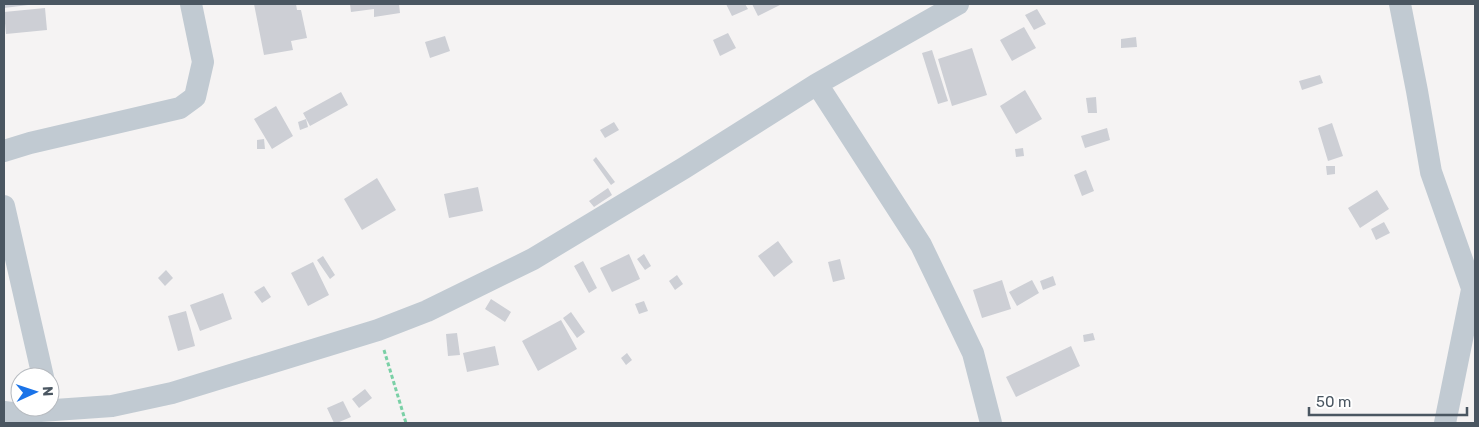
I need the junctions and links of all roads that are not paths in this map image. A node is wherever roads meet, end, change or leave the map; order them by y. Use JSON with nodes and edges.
{"nodes":[{"id":1,"x":191,"y":4,"type":"edge"},
{"id":2,"x":958,"y":4,"type":"edge"},
{"id":3,"x":1400,"y":4,"type":"edge"},
{"id":4,"x":817,"y":84,"type":"junction"},
{"id":5,"x":4,"y":151,"type":"edge"},
{"id":6,"x":4,"y":206,"type":"edge"},
{"id":7,"x":1474,"y":281,"type":"edge"},
{"id":8,"x":41,"y":367,"type":"edge"},
{"id":9,"x":60,"y":409,"type":"edge"},
{"id":10,"x":991,"y":423,"type":"edge"},
{"id":11,"x":1445,"y":423,"type":"edge"}],
"edges":[{"from":1,"to":5,"type":"street"},
{"from":2,"to":4,"type":"street"},
{"from":3,"to":7,"type":"street"},
{"from":4,"to":9,"type":"street"},
{"from":4,"to":10,"type":"street"},
{"from":6,"to":8,"type":"street"},
{"from":7,"to":11,"type":"street"}]}
